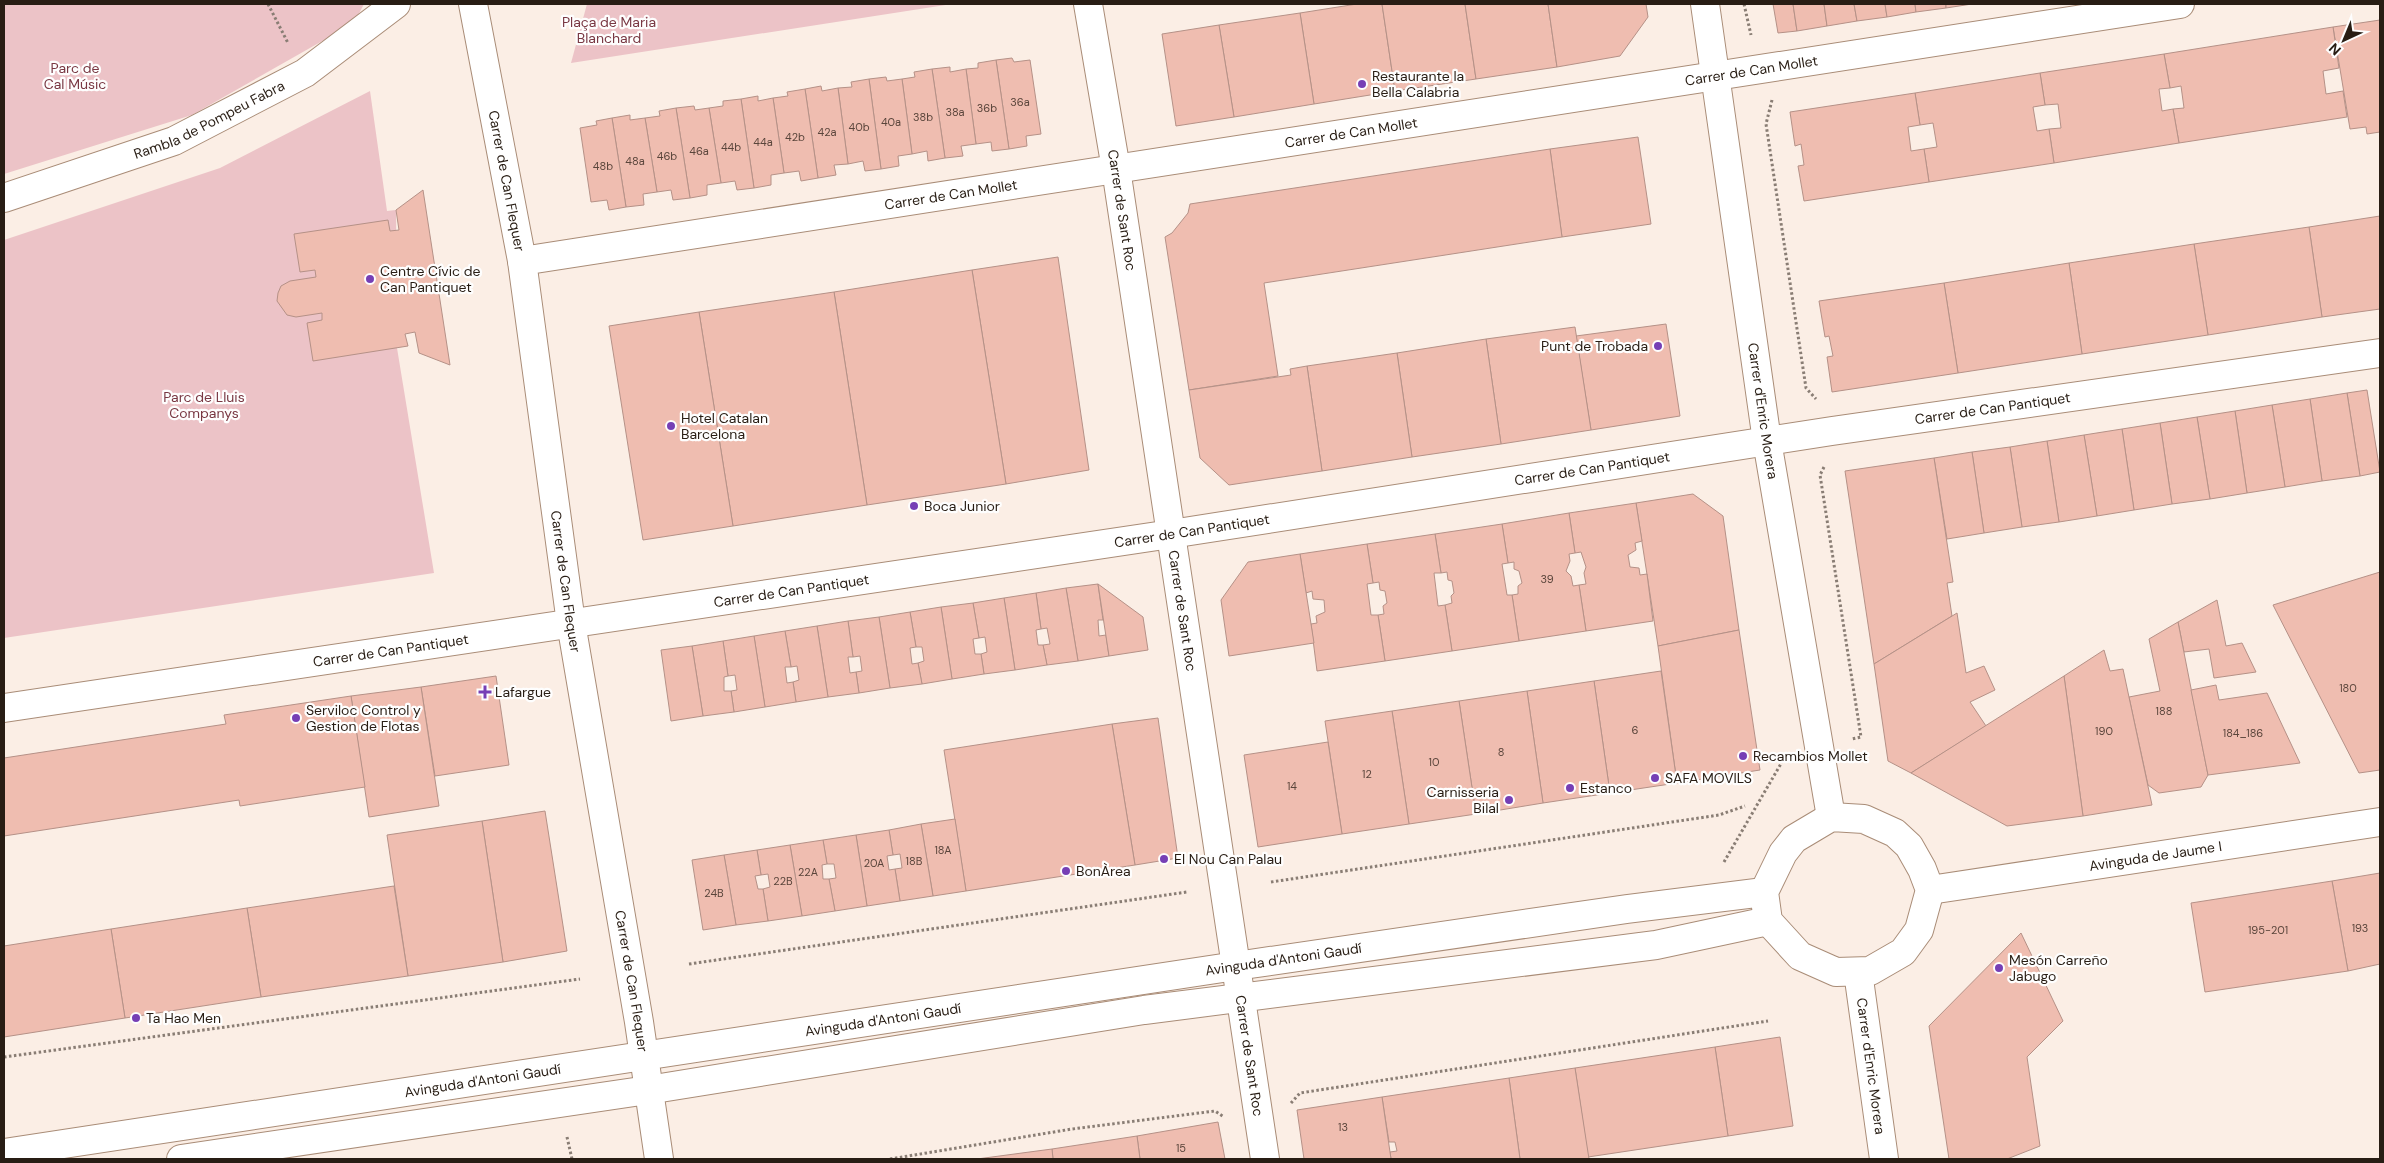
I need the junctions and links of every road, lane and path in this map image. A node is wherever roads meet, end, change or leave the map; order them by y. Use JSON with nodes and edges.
{"nodes":[{"id":1,"x":268,"y":4,"type":"edge"},
{"id":2,"x":396,"y":4,"type":"edge"},
{"id":3,"x":473,"y":4,"type":"edge"},
{"id":4,"x":1088,"y":4,"type":"edge"},
{"id":5,"x":1705,"y":4,"type":"edge"},
{"id":6,"x":1744,"y":4,"type":"edge"},
{"id":7,"x":2180,"y":4,"type":"edge"},
{"id":8,"x":290,"y":48,"type":"dead end"},
{"id":9,"x":1774,"y":68,"type":"junction"},
{"id":10,"x":1715,"y":78,"type":"junction"},
{"id":11,"x":1116,"y":170,"type":"junction"},
{"id":12,"x":4,"y":198,"type":"edge"},
{"id":13,"x":522,"y":261,"type":"junction"},
{"id":14,"x":2380,"y":353,"type":"edge"},
{"id":15,"x":1832,"y":431,"type":"junction"},
{"id":16,"x":1767,"y":441,"type":"junction"},
{"id":17,"x":1171,"y":534,"type":"junction"},
{"id":18,"x":571,"y":623,"type":"junction"},
{"id":19,"x":4,"y":708,"type":"edge"},
{"id":20,"x":1819,"y":747,"type":"junction"},
{"id":21,"x":1745,"y":806,"type":"dead end"},
{"id":22,"x":1831,"y":817,"type":"junction"},
{"id":23,"x":2380,"y":822,"type":"edge"},
{"id":24,"x":1724,"y":864,"type":"dead end"},
{"id":25,"x":1271,"y":882,"type":"dead end"},
{"id":26,"x":1930,"y":890,"type":"junction"},
{"id":27,"x":1188,"y":892,"type":"dead end"},
{"id":28,"x":1764,"y":892,"type":"junction"},
{"id":29,"x":1768,"y":921,"type":"junction"},
{"id":30,"x":690,"y":964,"type":"dead end"},
{"id":31,"x":1236,"y":966,"type":"junction"},
{"id":32,"x":1858,"y":972,"type":"junction"},
{"id":33,"x":580,"y":978,"type":"dead end"},
{"id":34,"x":1241,"y":998,"type":"junction"},
{"id":35,"x":1768,"y":1021,"type":"dead end"},
{"id":36,"x":643,"y":1057,"type":"junction"},
{"id":37,"x":4,"y":1058,"type":"edge"},
{"id":38,"x":648,"y":1090,"type":"junction"},
{"id":39,"x":1290,"y":1104,"type":"dead end"},
{"id":40,"x":1230,"y":1121,"type":"dead end"},
{"id":41,"x":563,"y":1136,"type":"dead end"},
{"id":42,"x":4,"y":1153,"type":"edge"},
{"id":43,"x":181,"y":1159,"type":"edge"},
{"id":44,"x":572,"y":1159,"type":"edge"},
{"id":45,"x":660,"y":1159,"type":"edge"},
{"id":46,"x":890,"y":1159,"type":"edge"},
{"id":47,"x":1265,"y":1159,"type":"edge"},
{"id":48,"x":1884,"y":1159,"type":"edge"}],
"edges":[{"from":1,"to":8,"type":"path"},
{"from":2,"to":12,"type":"street","name":"Rambla de Pompeu Fabra"},
{"from":3,"to":13,"type":"street","name":"Carrer de Can Flequer"},
{"from":4,"to":11,"type":"street","name":"Carrer de Sant Roc"},
{"from":5,"to":10,"type":"street","name":"Carrer d'Enric Morera"},
{"from":6,"to":9,"type":"path"},
{"from":7,"to":9,"type":"street","name":"Carrer de Can Mollet"},
{"from":9,"to":10,"type":"street","name":"Carrer de Can Mollet"},
{"from":9,"to":15,"type":"path"},
{"from":10,"to":11,"type":"street","name":"Carrer de Can Mollet"},
{"from":10,"to":16,"type":"street","name":"Carrer d'Enric Morera"},
{"from":11,"to":13,"type":"street","name":"Carrer de Can Mollet"},
{"from":11,"to":17,"type":"street","name":"Carrer de Sant Roc"},
{"from":13,"to":18,"type":"street","name":"Carrer de Can Flequer"},
{"from":14,"to":15,"type":"street","name":"Carrer de Can Pantiquet"},
{"from":15,"to":16,"type":"street","name":"Carrer de Can Pantiquet"},
{"from":15,"to":20,"type":"path"},
{"from":16,"to":17,"type":"street","name":"Carrer de Can Pantiquet"},
{"from":16,"to":20,"type":"street","name":"Carrer d'Enric Morera"},
{"from":17,"to":18,"type":"street","name":"Carrer de Can Pantiquet"},
{"from":17,"to":31,"type":"street","name":"Carrer de Sant Roc"},
{"from":18,"to":19,"type":"street","name":"Carrer de Can Pantiquet"},
{"from":18,"to":36,"type":"street","name":"Carrer de Can Flequer"},
{"from":20,"to":22,"type":"street","name":"Carrer d'Enric Morera"},
{"from":20,"to":24,"type":"path"},
{"from":21,"to":25,"type":"path"},
{"from":22,"to":26,"type":"street"},
{"from":22,"to":28,"type":"street"},
{"from":23,"to":26,"type":"street","name":"Avinguda de Jaume I"},
{"from":26,"to":32,"type":"street"},
{"from":27,"to":30,"type":"path"},
{"from":28,"to":29,"type":"street"},
{"from":28,"to":31,"type":"street","name":"Avinguda d'Antoni Gaudí"},
{"from":29,"to":32,"type":"street"},
{"from":29,"to":34,"type":"street"},
{"from":31,"to":34,"type":"street","name":"Carrer de Sant Roc"},
{"from":31,"to":36,"type":"street","name":"Avinguda d'Antoni Gaudí"},
{"from":32,"to":48,"type":"street","name":"Carrer d'Enric Morera"},
{"from":33,"to":37,"type":"path"},
{"from":34,"to":38,"type":"street"},
{"from":34,"to":47,"type":"street","name":"Carrer de Sant Roc"},
{"from":35,"to":39,"type":"path"},
{"from":36,"to":38,"type":"street","name":"Carrer de Can Flequer"},
{"from":36,"to":42,"type":"street","name":"Avinguda d'Antoni Gaudí"},
{"from":38,"to":43,"type":"street"},
{"from":38,"to":45,"type":"street","name":"Carrer de Can Flequer"},
{"from":40,"to":46,"type":"path"},
{"from":41,"to":44,"type":"path"}]}
